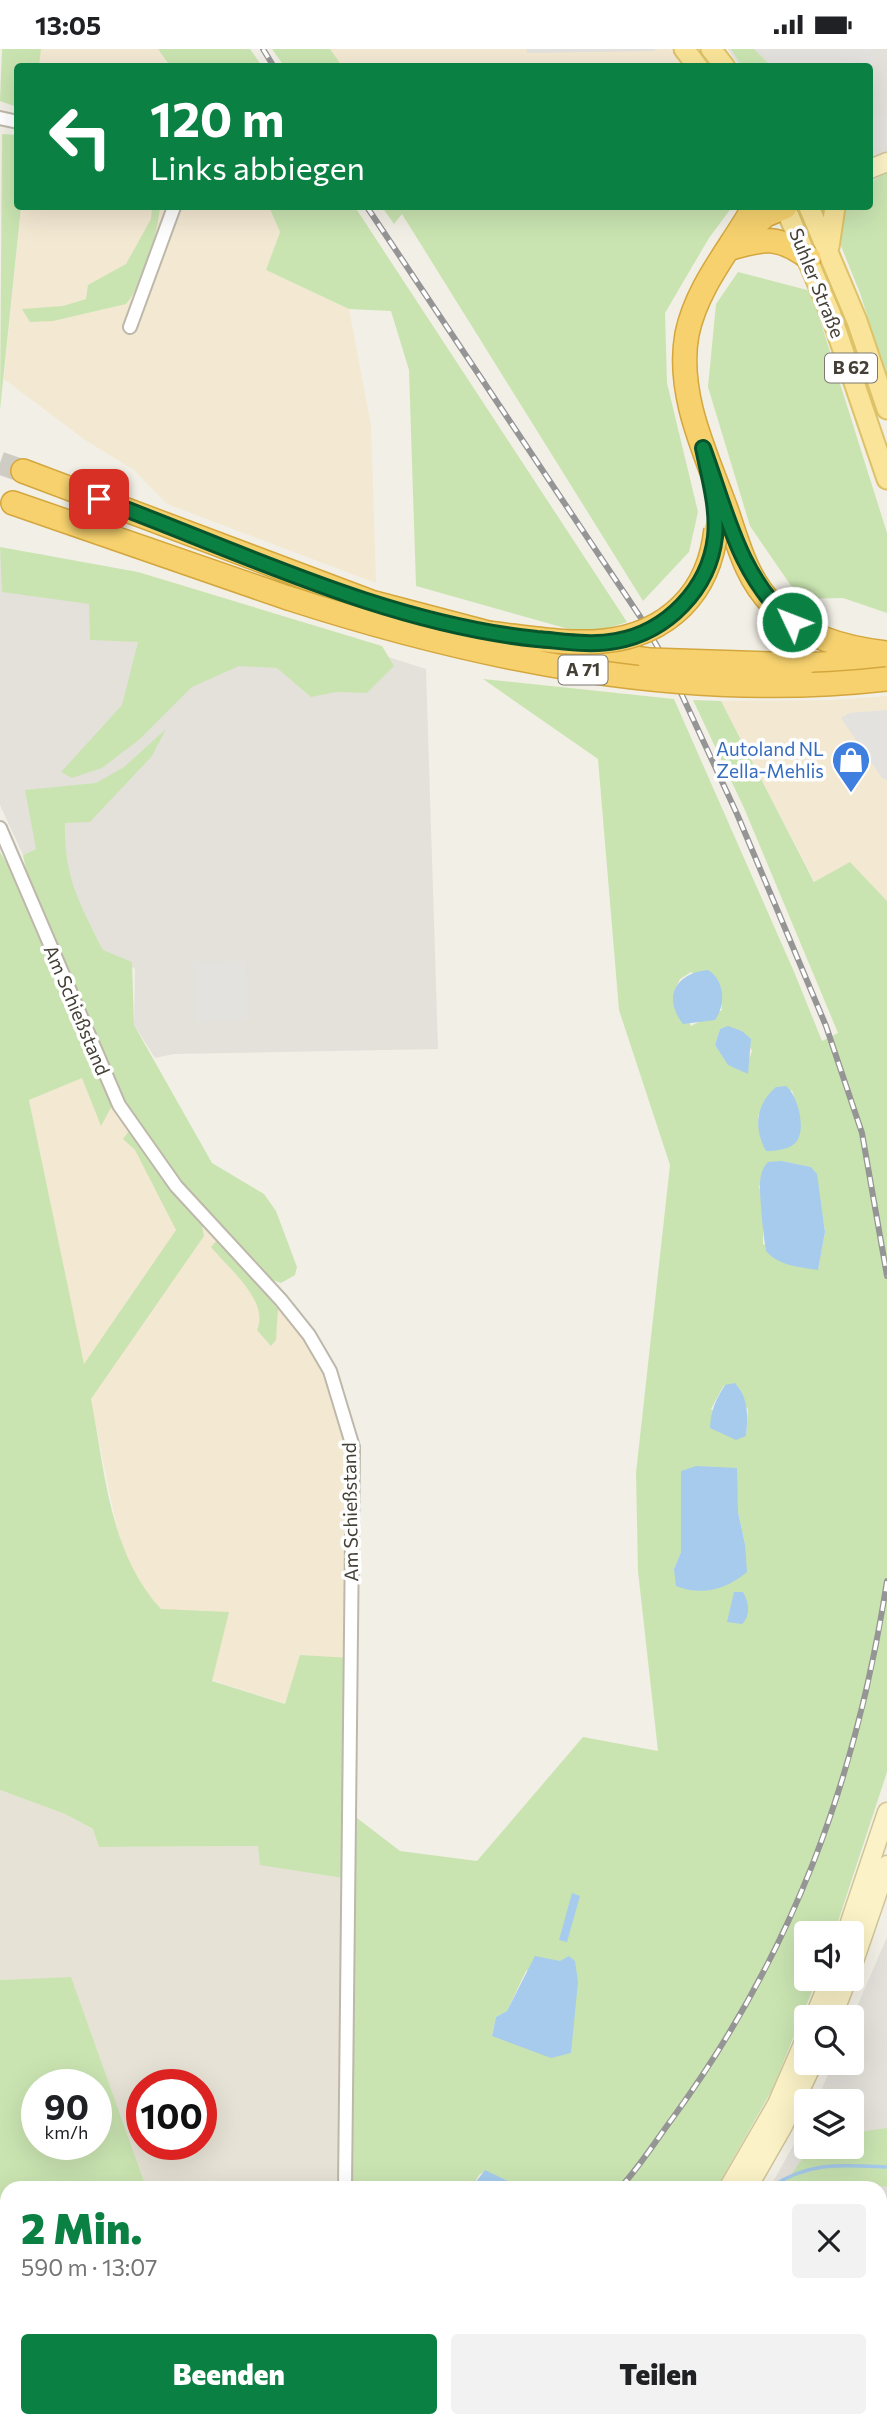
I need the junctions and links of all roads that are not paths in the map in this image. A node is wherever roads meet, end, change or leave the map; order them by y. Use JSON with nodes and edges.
{"nodes":[{"id":1,"x":684,"y":49,"type":"edge"},
{"id":2,"x":695,"y":63,"type":"edge"},
{"id":3,"x":173,"y":210,"type":"edge"},
{"id":4,"x":752,"y":210,"type":"edge"},
{"id":5,"x":779,"y":210,"type":"edge"},
{"id":6,"x":787,"y":210,"type":"edge"},
{"id":7,"x":809,"y":210,"type":"edge"},
{"id":8,"x":834,"y":210,"type":"edge"},
{"id":9,"x":728,"y":249,"type":"junction"},
{"id":10,"x":819,"y":255,"type":"junction"},
{"id":11,"x":130,"y":327,"type":"dead end"},
{"id":12,"x":887,"y":409,"type":"edge"},
{"id":13,"x":23,"y":471,"type":"tunnel mouth"},
{"id":14,"x":887,"y":479,"type":"edge"},
{"id":15,"x":13,"y":503,"type":"dead end"},
{"id":16,"x":724,"y":528,"type":"junction"},
{"id":17,"x":486,"y":633,"type":"junction"},
{"id":18,"x":887,"y":653,"type":"edge"},
{"id":19,"x":887,"y":660,"type":"edge"},
{"id":20,"x":887,"y":679,"type":"edge"},
{"id":21,"x":0,"y":828,"type":"edge"},
{"id":22,"x":887,"y":1812,"type":"edge"},
{"id":23,"x":887,"y":1865,"type":"edge"},
{"id":24,"x":850,"y":1921,"type":"edge"},
{"id":25,"x":864,"y":1932,"type":"edge"},
{"id":26,"x":794,"y":2065,"type":"edge"},
{"id":27,"x":807,"y":2075,"type":"edge"},
{"id":28,"x":345,"y":2181,"type":"edge"},
{"id":29,"x":732,"y":2181,"type":"edge"},
{"id":30,"x":751,"y":2181,"type":"edge"}],
"edges":[{"from":1,"to":2,"type":"main road"},
{"from":3,"to":11,"type":"street"},
{"from":4,"to":9,"type":"highway"},
{"from":5,"to":9,"type":"highway"},
{"from":6,"to":10,"type":"main road","name":"Suhler Straße","number":"B 62"},
{"from":7,"to":10,"type":"main road","name":"Suhler Straße","number":"B 62"},
{"from":8,"to":10,"type":"main road"},
{"from":9,"to":10,"type":"highway"},
{"from":9,"to":16,"type":"highway"},
{"from":10,"to":12,"type":"main road","name":"Suhler Straße","number":"B 62"},
{"from":10,"to":14,"type":"main road","name":"Suhler Straße","number":"B 62"},
{"from":13,"to":17,"type":"highway","number":"A 71"},
{"from":15,"to":20,"type":"highway","number":"A 71","bridge":true},
{"from":16,"to":17,"type":"highway","bridge":true},
{"from":16,"to":18,"type":"highway"},
{"from":17,"to":19,"type":"highway","number":"A 71","bridge":true},
{"from":21,"to":28,"type":"street","name":"Am Schießstand"},
{"from":22,"to":24,"type":"main road"},
{"from":23,"to":25,"type":"main road"},
{"from":26,"to":29,"type":"main road"},
{"from":27,"to":30,"type":"main road"}]}
